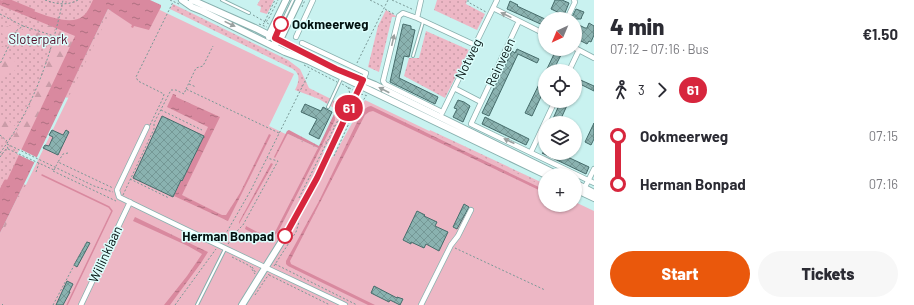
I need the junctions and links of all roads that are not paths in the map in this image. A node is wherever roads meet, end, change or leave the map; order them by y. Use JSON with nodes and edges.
{"nodes":[{"id":1,"x":192,"y":0,"type":"edge"},
{"id":2,"x":222,"y":0,"type":"edge"},
{"id":3,"x":286,"y":0,"type":"edge"},
{"id":4,"x":293,"y":0,"type":"edge"},
{"id":5,"x":299,"y":0,"type":"edge"},
{"id":6,"x":314,"y":0,"type":"edge"},
{"id":7,"x":421,"y":0,"type":"edge"},
{"id":8,"x":497,"y":0,"type":"edge"},
{"id":9,"x":574,"y":0,"type":"edge"},
{"id":10,"x":184,"y":1,"type":"edge"},
{"id":11,"x":493,"y":8,"type":"junction"},
{"id":12,"x":570,"y":12,"type":"edge"},
{"id":13,"x":250,"y":13,"type":"road end"},
{"id":14,"x":417,"y":18,"type":"junction"},
{"id":15,"x":423,"y":21,"type":"junction"},
{"id":16,"x":520,"y":21,"type":"junction"},
{"id":17,"x":538,"y":30,"type":"edge"},
{"id":18,"x":296,"y":37,"type":"dead end"},
{"id":19,"x":274,"y":38,"type":"junction"},
{"id":20,"x":302,"y":42,"type":"dead end"},
{"id":21,"x":271,"y":45,"type":"junction"},
{"id":22,"x":475,"y":45,"type":"junction"},
{"id":23,"x":582,"y":52,"type":"edge"},
{"id":24,"x":413,"y":56,"type":"dead end"},
{"id":25,"x":594,"y":58,"type":"edge"},
{"id":26,"x":343,"y":75,"type":"junction"},
{"id":27,"x":361,"y":83,"type":"junction"},
{"id":28,"x":454,"y":88,"type":"junction"},
{"id":29,"x":481,"y":102,"type":"junction"},
{"id":30,"x":328,"y":107,"type":"dead end"},
{"id":31,"x":552,"y":108,"type":"edge"},
{"id":32,"x":442,"y":112,"type":"junction"},
{"id":33,"x":440,"y":118,"type":"junction"},
{"id":34,"x":147,"y":127,"type":"road end"},
{"id":35,"x":531,"y":152,"type":"junction"},
{"id":36,"x":544,"y":168,"type":"edge"},
{"id":37,"x":594,"y":169,"type":"edge"},
{"id":38,"x":538,"y":171,"type":"edge"},
{"id":39,"x":589,"y":180,"type":"junction"},
{"id":40,"x":594,"y":183,"type":"edge"},
{"id":41,"x":584,"y":190,"type":"junction"},
{"id":42,"x":594,"y":193,"type":"edge"},
{"id":43,"x":594,"y":198,"type":"edge"},
{"id":44,"x":129,"y":204,"type":"junction"},
{"id":45,"x":471,"y":210,"type":"dead end"},
{"id":46,"x":225,"y":249,"type":"junction"},
{"id":47,"x":267,"y":268,"type":"junction"},
{"id":48,"x":81,"y":305,"type":"edge"},
{"id":49,"x":197,"y":305,"type":"edge"},
{"id":50,"x":242,"y":305,"type":"edge"},
{"id":51,"x":345,"y":305,"type":"edge"},
{"id":52,"x":422,"y":305,"type":"edge"}],
"edges":[{"from":1,"to":19,"type":"main road"},
{"from":2,"to":13,"type":"lane"},
{"from":3,"to":19,"type":"main road"},
{"from":4,"to":19,"type":"lane"},
{"from":5,"to":19,"type":"main road"},
{"from":6,"to":18,"type":"street"},
{"from":7,"to":14,"type":"street"},
{"from":8,"to":11,"type":"street","name":"Notweg"},
{"from":9,"to":12,"type":"street"},
{"from":10,"to":21,"type":"main road","one_way":true},
{"from":16,"to":11,"type":"street","one_way":true},
{"from":11,"to":22,"type":"street","name":"Notweg"},
{"from":14,"to":15,"type":"street"},
{"from":32,"to":14,"type":"street","one_way":true},
{"from":15,"to":22,"type":"street"},
{"from":15,"to":24,"type":"lane"},
{"from":16,"to":17,"type":"street"},
{"from":16,"to":29,"type":"street","name":"Reinveen"},
{"from":19,"to":21,"type":"main road"},
{"from":19,"to":21,"type":"main road"},
{"from":19,"to":26,"type":"main road"},
{"from":20,"to":27,"type":"street"},
{"from":21,"to":26,"type":"main road"},
{"from":22,"to":28,"type":"street","name":"Notweg"},
{"from":23,"to":25,"type":"street"},
{"from":26,"to":27,"type":"main road"},
{"from":26,"to":30,"type":"lane"},
{"from":33,"to":27,"type":"main road","one_way":true},
{"from":27,"to":38,"type":"main road"},
{"from":27,"to":47,"type":"main road"},
{"from":28,"to":29,"type":"street","name":"Reinveen"},
{"from":28,"to":32,"type":"street","name":"Notweg"},
{"from":35,"to":29,"type":"street","name":"Reinveen","one_way":true},
{"from":31,"to":35,"type":"street"},
{"from":32,"to":33,"type":"street","name":"Notweg"},
{"from":33,"to":36,"type":"main road"},
{"from":34,"to":44,"type":"street"},
{"from":35,"to":39,"type":"street"},
{"from":37,"to":39,"type":"street"},
{"from":39,"to":40,"type":"street"},
{"from":39,"to":41,"type":"street"},
{"from":41,"to":42,"type":"main road"},
{"from":41,"to":43,"type":"main road"},
{"from":44,"to":46,"type":"street"},
{"from":44,"to":48,"type":"street","name":"Willinklaan"},
{"from":45,"to":52,"type":"street"},
{"from":46,"to":47,"type":"street"},
{"from":46,"to":49,"type":"lane"},
{"from":47,"to":50,"type":"main road"},
{"from":47,"to":51,"type":"street"}]}
